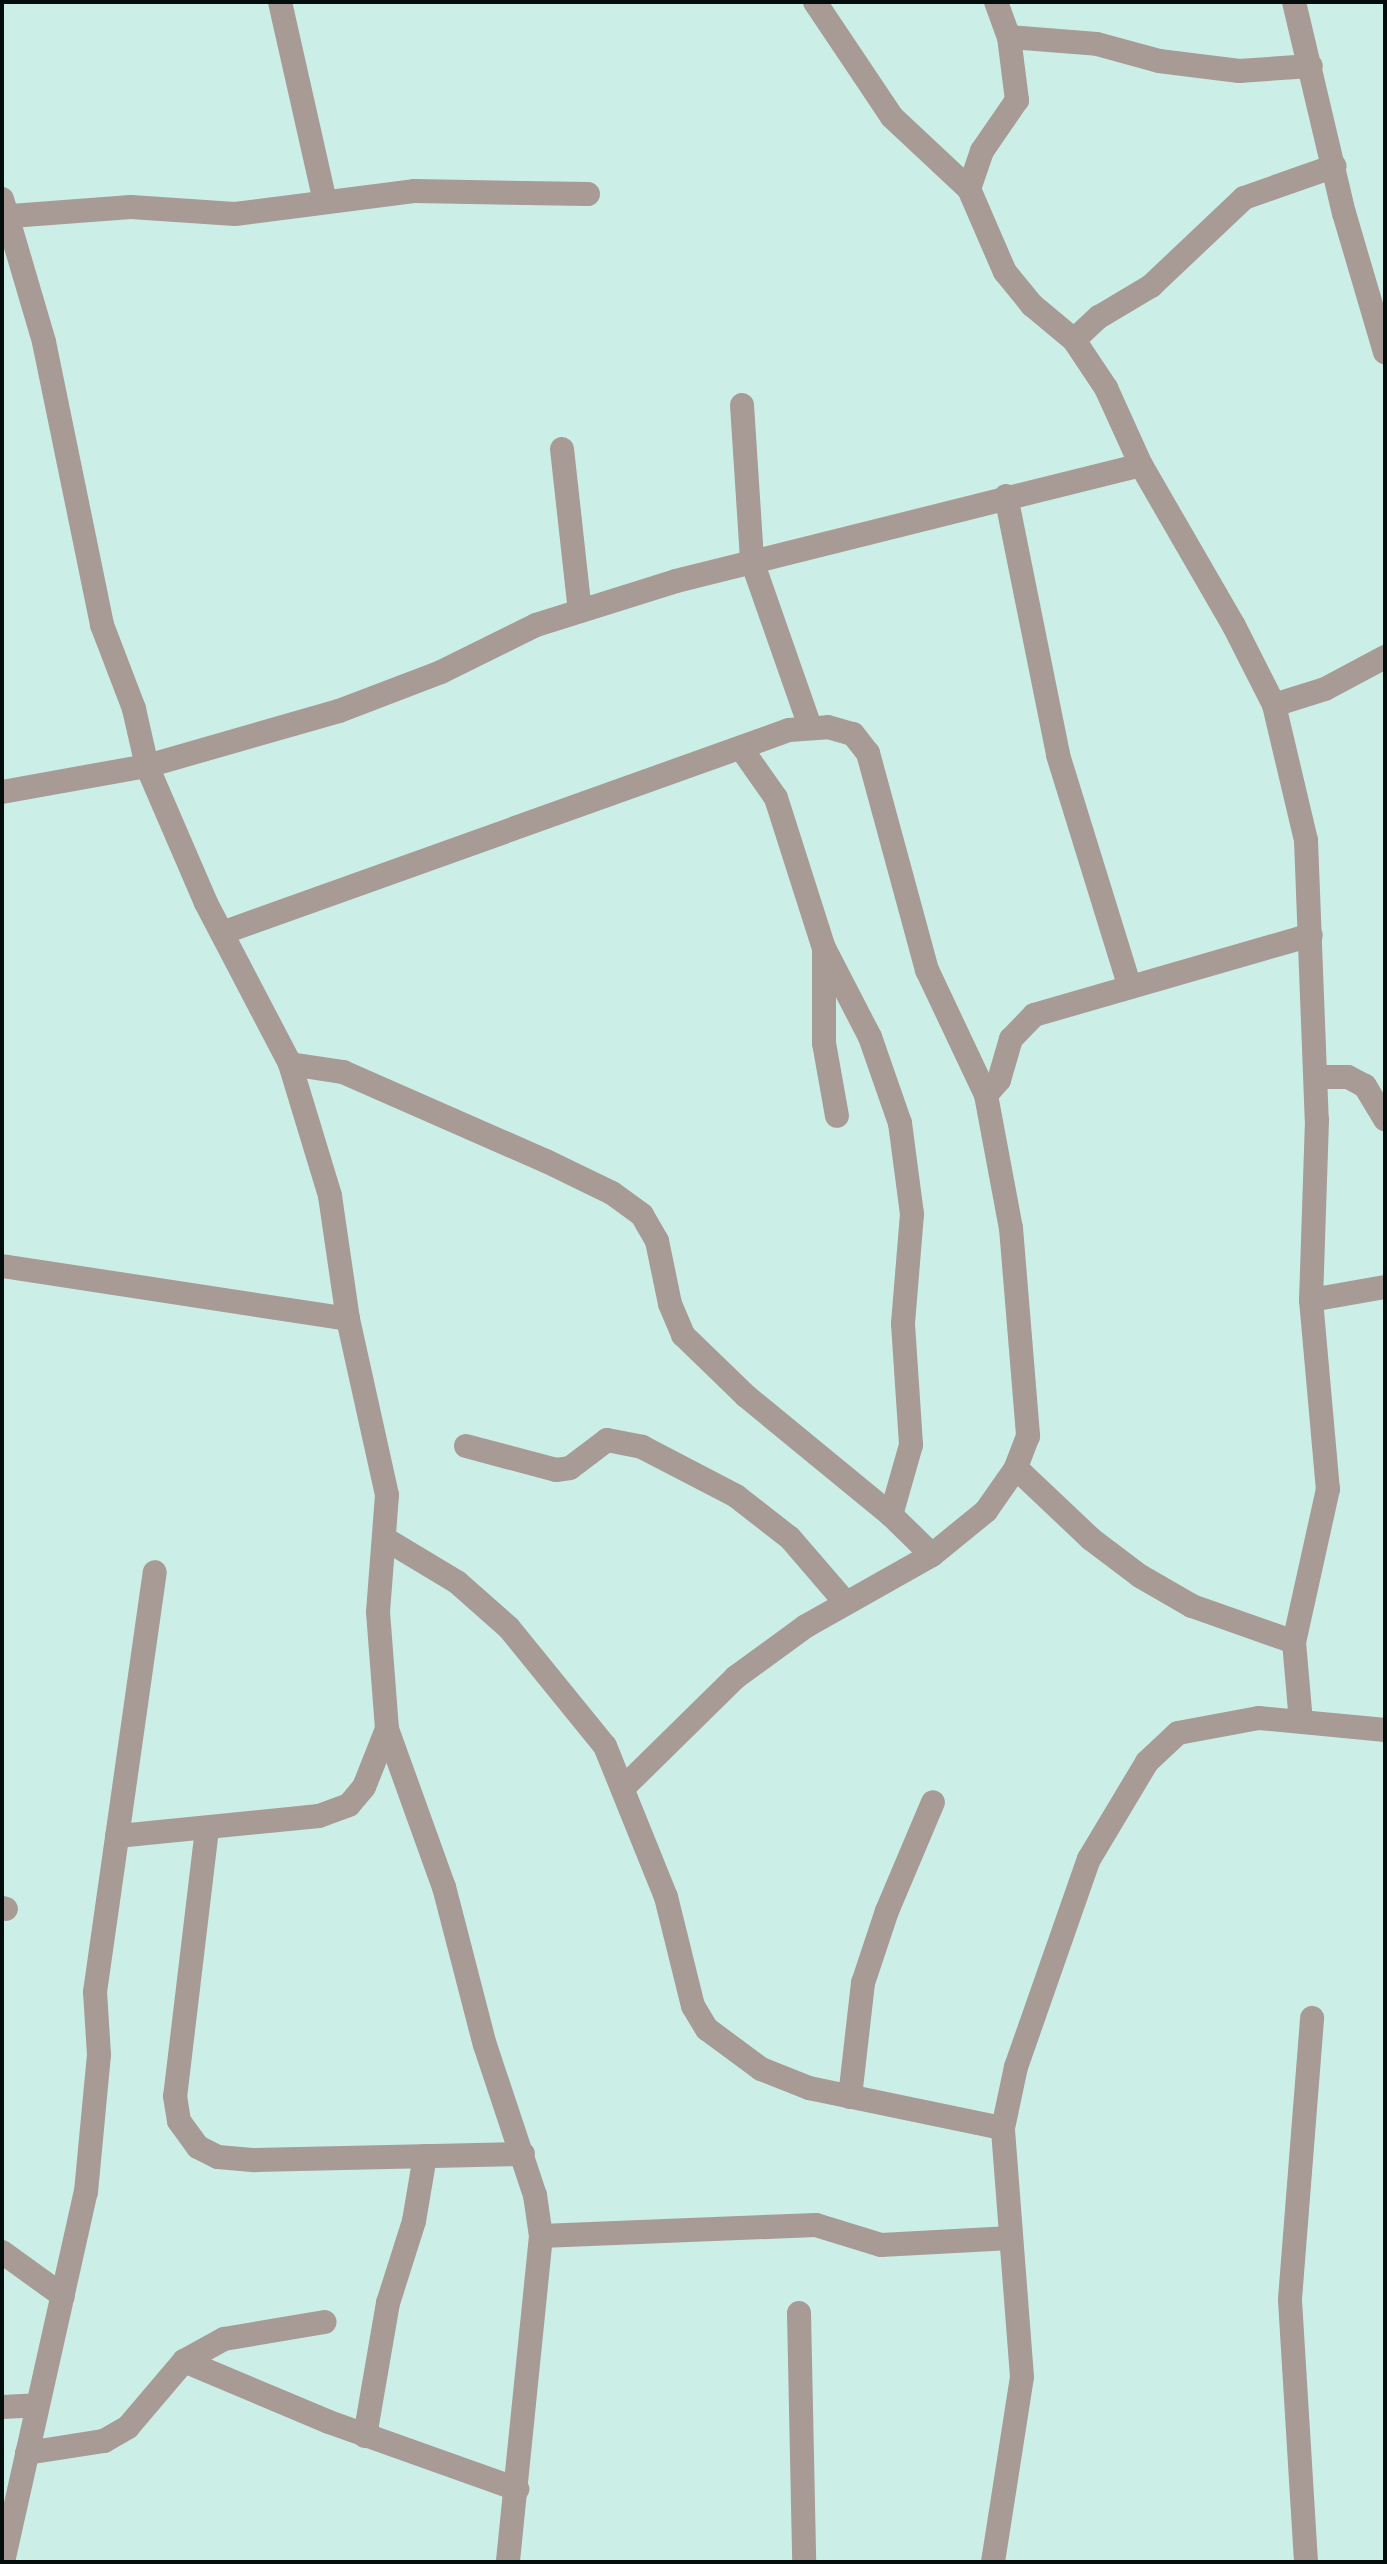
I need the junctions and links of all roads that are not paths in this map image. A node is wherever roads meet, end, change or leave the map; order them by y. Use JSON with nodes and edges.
{"nodes":[{"id":1,"x":280,"y":2,"type":"edge"},
{"id":2,"x":815,"y":2,"type":"edge"},
{"id":3,"x":996,"y":2,"type":"edge"},
{"id":4,"x":1294,"y":2,"type":"edge"},
{"id":5,"x":1009,"y":37,"type":"junction"},
{"id":6,"x":1311,"y":66,"type":"junction"},
{"id":7,"x":1335,"y":166,"type":"junction"},
{"id":8,"x":969,"y":189,"type":"junction"},
{"id":9,"x":588,"y":194,"type":"dead end"},
{"id":10,"x":325,"y":201,"type":"junction"},
{"id":11,"x":6,"y":207,"type":"edge"},
{"id":12,"x":1074,"y":340,"type":"junction"},
{"id":13,"x":1385,"y":352,"type":"edge"},
{"id":14,"x":742,"y":405,"type":"dead end"},
{"id":15,"x":562,"y":449,"type":"dead end"},
{"id":16,"x":1141,"y":465,"type":"junction"},
{"id":17,"x":1006,"y":496,"type":"junction"},
{"id":18,"x":752,"y":561,"type":"junction"},
{"id":19,"x":580,"y":611,"type":"junction"},
{"id":20,"x":1385,"y":657,"type":"edge"},
{"id":21,"x":1274,"y":705,"type":"junction"},
{"id":22,"x":810,"y":727,"type":"junction"},
{"id":23,"x":743,"y":751,"type":"junction"},
{"id":24,"x":147,"y":766,"type":"junction"},
{"id":25,"x":2,"y":792,"type":"edge"},
{"id":26,"x":222,"y":933,"type":"junction"},
{"id":27,"x":1311,"y":935,"type":"junction"},
{"id":28,"x":824,"y":948,"type":"junction"},
{"id":29,"x":1130,"y":987,"type":"junction"},
{"id":30,"x":290,"y":1064,"type":"junction"},
{"id":31,"x":1316,"y":1077,"type":"junction"},
{"id":32,"x":986,"y":1095,"type":"junction"},
{"id":33,"x":837,"y":1116,"type":"dead end"},
{"id":34,"x":1385,"y":1119,"type":"edge"},
{"id":35,"x":2,"y":1266,"type":"edge"},
{"id":36,"x":1385,"y":1287,"type":"edge"},
{"id":37,"x":1311,"y":1300,"type":"junction"},
{"id":38,"x":348,"y":1319,"type":"junction"},
{"id":39,"x":466,"y":1446,"type":"dead end"},
{"id":40,"x":1016,"y":1468,"type":"junction"},
{"id":41,"x":891,"y":1515,"type":"junction"},
{"id":42,"x":387,"y":1540,"type":"junction"},
{"id":43,"x":932,"y":1555,"type":"junction"},
{"id":44,"x":155,"y":1572,"type":"dead end"},
{"id":45,"x":846,"y":1603,"type":"junction"},
{"id":46,"x":1294,"y":1642,"type":"junction"},
{"id":47,"x":1301,"y":1722,"type":"junction"},
{"id":48,"x":387,"y":1729,"type":"junction"},
{"id":49,"x":1385,"y":1730,"type":"edge"},
{"id":50,"x":623,"y":1788,"type":"junction"},
{"id":51,"x":933,"y":1802,"type":"dead end"},
{"id":52,"x":207,"y":1829,"type":"junction"},
{"id":53,"x":117,"y":1836,"type":"junction"},
{"id":54,"x":1312,"y":2018,"type":"dead end"},
{"id":55,"x":850,"y":2097,"type":"junction"},
{"id":56,"x":1003,"y":2128,"type":"junction"},
{"id":57,"x":523,"y":2154,"type":"junction"},
{"id":58,"x":425,"y":2156,"type":"junction"},
{"id":59,"x":541,"y":2236,"type":"junction"},
{"id":60,"x":1011,"y":2238,"type":"junction"},
{"id":61,"x":2,"y":2252,"type":"edge"},
{"id":62,"x":63,"y":2296,"type":"junction"},
{"id":63,"x":799,"y":2313,"type":"dead end"},
{"id":64,"x":325,"y":2322,"type":"dead end"},
{"id":65,"x":184,"y":2361,"type":"junction"},
{"id":66,"x":37,"y":2405,"type":"junction"},
{"id":67,"x":2,"y":2407,"type":"edge"},
{"id":68,"x":365,"y":2436,"type":"junction"},
{"id":69,"x":27,"y":2453,"type":"junction"},
{"id":70,"x":517,"y":2489,"type":"junction"},
{"id":71,"x":3,"y":2562,"type":"edge"},
{"id":72,"x":508,"y":2562,"type":"edge"},
{"id":73,"x":804,"y":2562,"type":"edge"},
{"id":74,"x":993,"y":2562,"type":"edge"},
{"id":75,"x":1306,"y":2562,"type":"edge"}],
"edges":[{"from":1,"to":10,"type":"street"},
{"from":2,"to":8,"type":"street"},
{"from":3,"to":5,"type":"street"},
{"from":4,"to":6,"type":"street"},
{"from":5,"to":6,"type":"street"},
{"from":5,"to":8,"type":"street"},
{"from":6,"to":7,"type":"street"},
{"from":7,"to":12,"type":"street"},
{"from":7,"to":13,"type":"street"},
{"from":8,"to":12,"type":"street"},
{"from":9,"to":10,"type":"street"},
{"from":10,"to":11,"type":"street"},
{"from":11,"to":24,"type":"street"},
{"from":12,"to":16,"type":"street"},
{"from":14,"to":18,"type":"street"},
{"from":15,"to":19,"type":"street"},
{"from":16,"to":17,"type":"street"},
{"from":16,"to":21,"type":"street"},
{"from":17,"to":18,"type":"street"},
{"from":17,"to":29,"type":"street"},
{"from":18,"to":19,"type":"street"},
{"from":18,"to":22,"type":"street"},
{"from":19,"to":24,"type":"street"},
{"from":20,"to":21,"type":"street"},
{"from":21,"to":27,"type":"street"},
{"from":22,"to":23,"type":"street"},
{"from":22,"to":32,"type":"street"},
{"from":23,"to":26,"type":"street"},
{"from":23,"to":28,"type":"street"},
{"from":24,"to":25,"type":"street"},
{"from":24,"to":26,"type":"street"},
{"from":26,"to":30,"type":"street"},
{"from":27,"to":29,"type":"street"},
{"from":27,"to":31,"type":"street"},
{"from":28,"to":33,"type":"street"},
{"from":28,"to":41,"type":"street"},
{"from":29,"to":32,"type":"street"},
{"from":30,"to":38,"type":"street"},
{"from":30,"to":41,"type":"street"},
{"from":31,"to":34,"type":"street"},
{"from":31,"to":37,"type":"street"},
{"from":32,"to":40,"type":"street"},
{"from":35,"to":38,"type":"street"},
{"from":36,"to":37,"type":"street"},
{"from":37,"to":46,"type":"street"},
{"from":38,"to":42,"type":"street"},
{"from":39,"to":45,"type":"street"},
{"from":40,"to":43,"type":"street"},
{"from":40,"to":46,"type":"street"},
{"from":41,"to":43,"type":"street"},
{"from":42,"to":48,"type":"street"},
{"from":42,"to":50,"type":"street"},
{"from":43,"to":45,"type":"street"},
{"from":44,"to":53,"type":"street"},
{"from":45,"to":50,"type":"street"},
{"from":46,"to":47,"type":"street"},
{"from":47,"to":49,"type":"street"},
{"from":47,"to":56,"type":"street"},
{"from":48,"to":52,"type":"street"},
{"from":48,"to":57,"type":"street"},
{"from":50,"to":55,"type":"street"},
{"from":51,"to":55,"type":"street"},
{"from":52,"to":53,"type":"street"},
{"from":52,"to":58,"type":"street"},
{"from":53,"to":62,"type":"street"},
{"from":54,"to":75,"type":"street"},
{"from":55,"to":56,"type":"street"},
{"from":56,"to":60,"type":"street"},
{"from":57,"to":58,"type":"street"},
{"from":57,"to":59,"type":"street"},
{"from":58,"to":68,"type":"street"},
{"from":59,"to":60,"type":"street"},
{"from":59,"to":70,"type":"street"},
{"from":60,"to":74,"type":"street"},
{"from":61,"to":62,"type":"street"},
{"from":62,"to":66,"type":"street"},
{"from":63,"to":73,"type":"street"},
{"from":64,"to":65,"type":"street"},
{"from":65,"to":68,"type":"street"},
{"from":65,"to":69,"type":"street"},
{"from":66,"to":67,"type":"street"},
{"from":66,"to":69,"type":"street"},
{"from":68,"to":70,"type":"street"},
{"from":69,"to":71,"type":"street"},
{"from":70,"to":72,"type":"street"}]}
